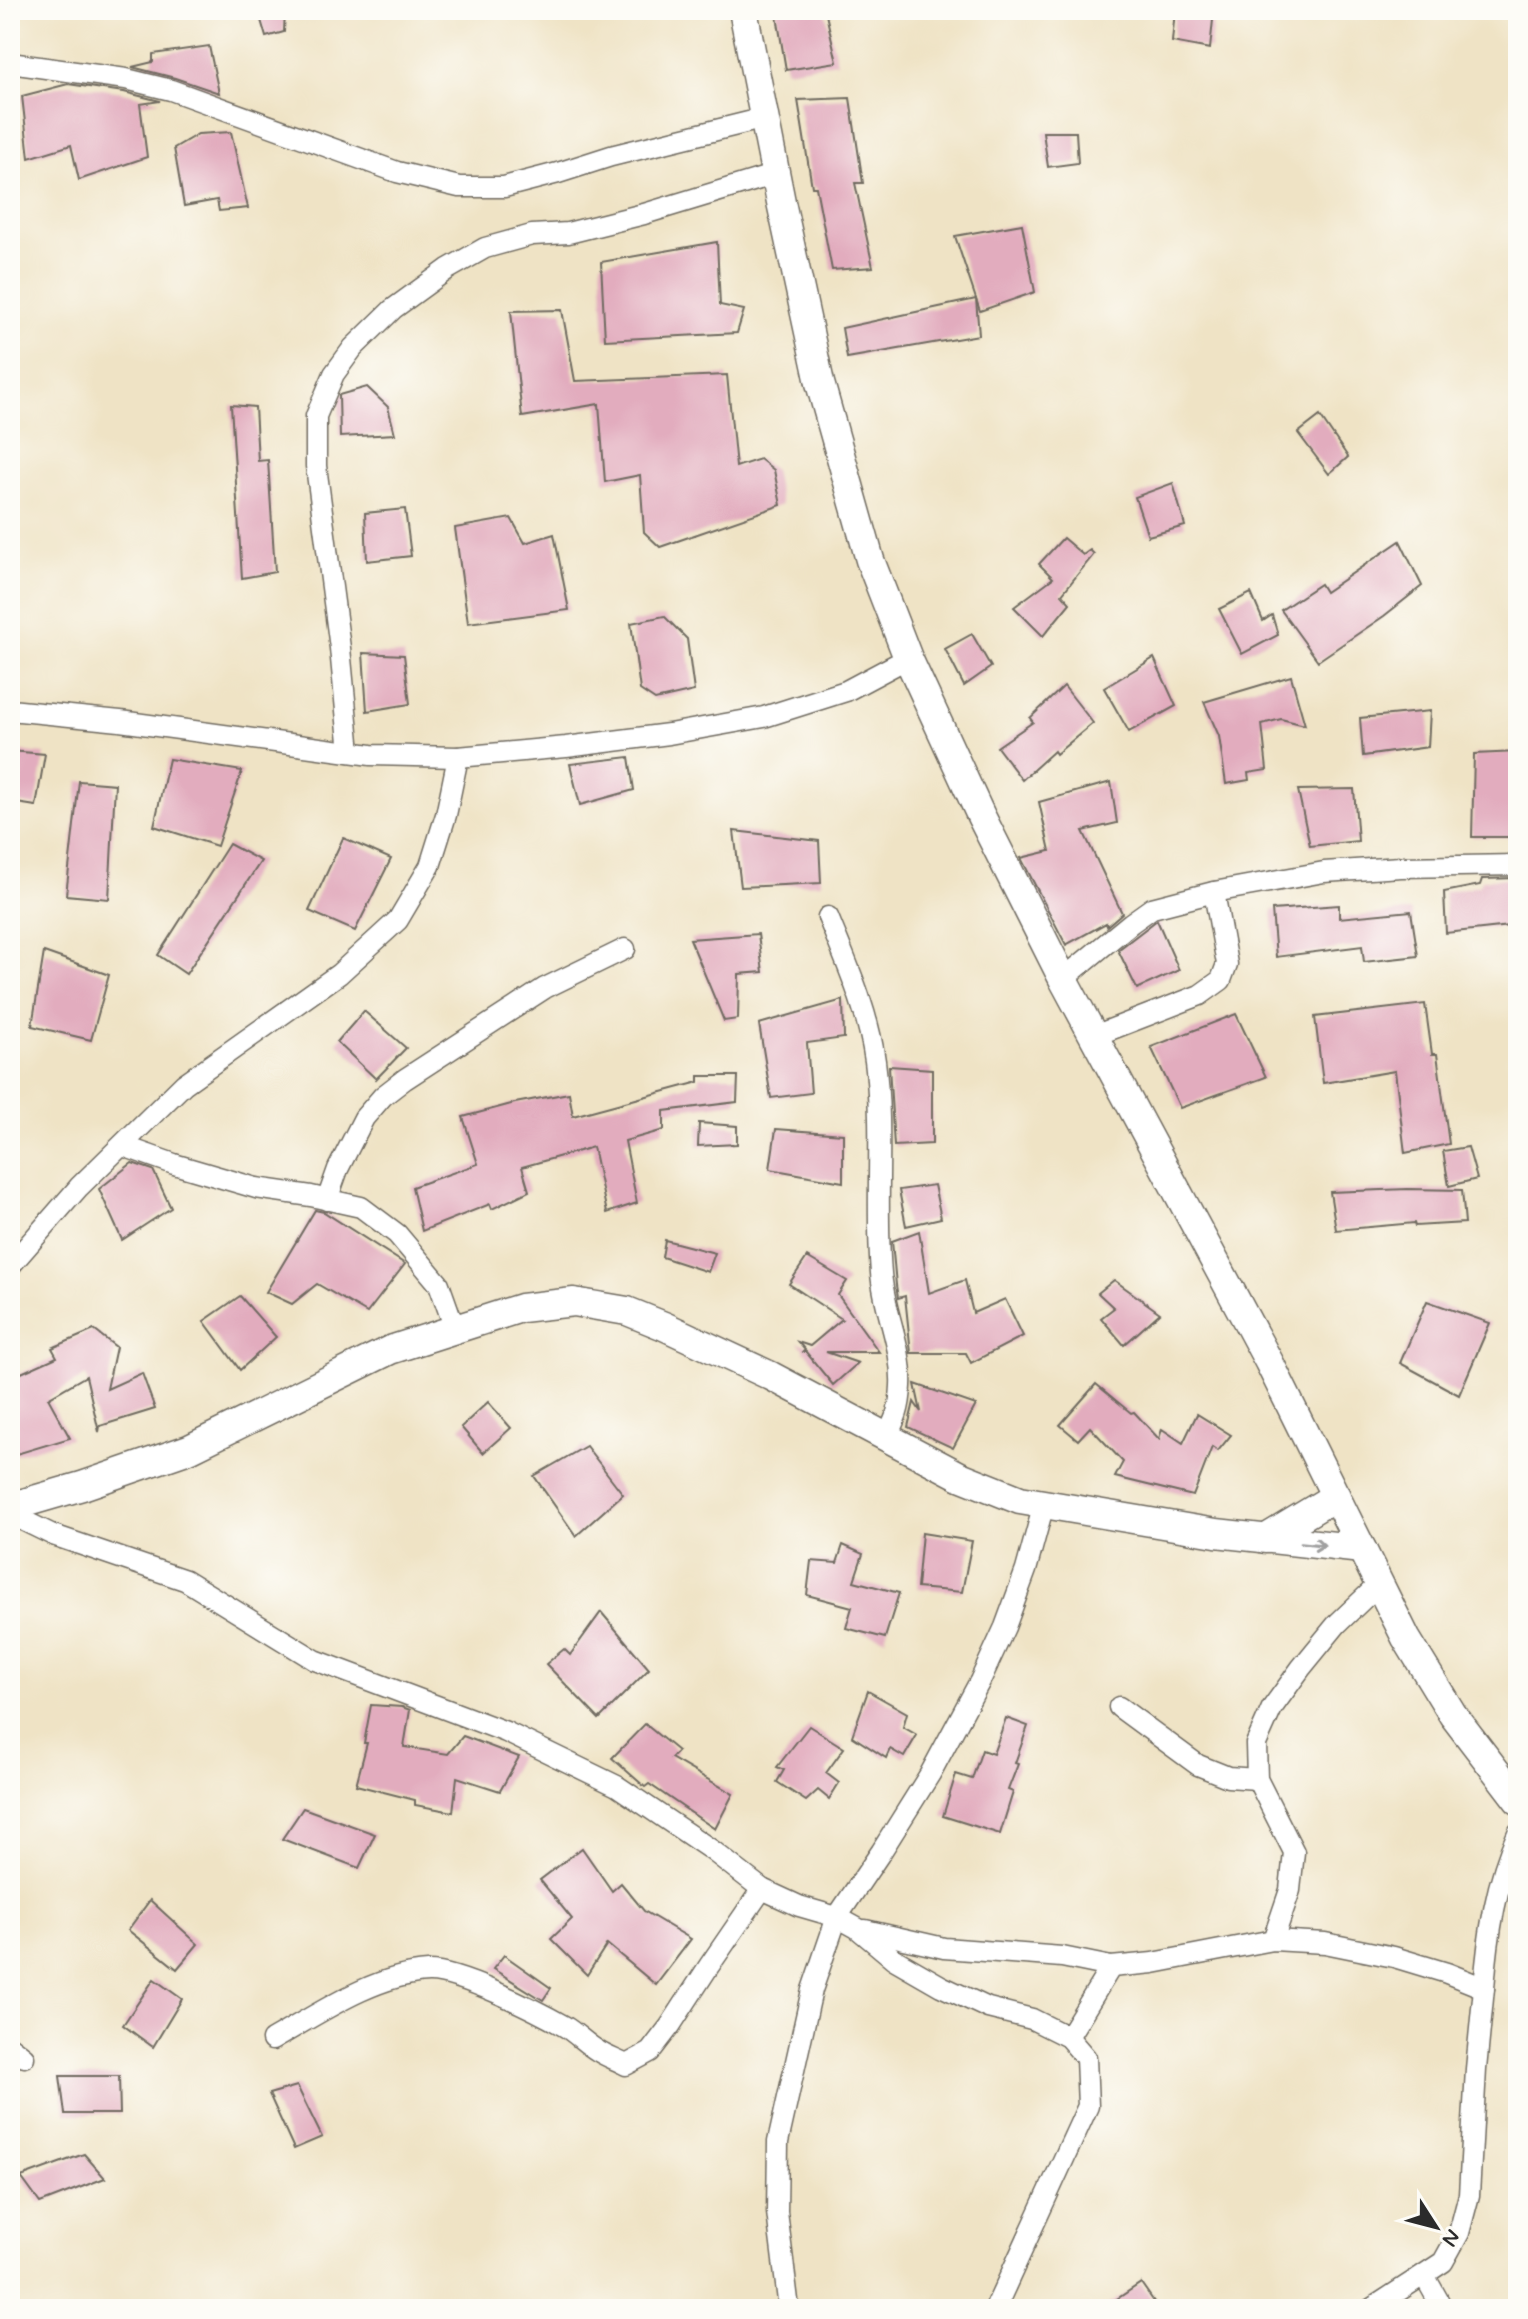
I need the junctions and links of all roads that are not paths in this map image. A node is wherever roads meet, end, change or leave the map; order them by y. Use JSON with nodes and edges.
{"nodes":[{"id":1,"x":743,"y":10,"type":"edge"},
{"id":2,"x":10,"y":63,"type":"edge"},
{"id":3,"x":765,"y":118,"type":"junction"},
{"id":4,"x":776,"y":174,"type":"junction"},
{"id":5,"x":908,"y":658,"type":"junction"},
{"id":6,"x":10,"y":710,"type":"edge"},
{"id":7,"x":350,"y":752,"type":"junction"},
{"id":8,"x":458,"y":757,"type":"junction"},
{"id":9,"x":1518,"y":865,"type":"edge"},
{"id":10,"x":1214,"y":892,"type":"junction"},
{"id":11,"x":828,"y":917,"type":"dead end"},
{"id":12,"x":625,"y":949,"type":"dead end"},
{"id":13,"x":1063,"y":979,"type":"junction"},
{"id":14,"x":1094,"y":1036,"type":"junction"},
{"id":15,"x":123,"y":1146,"type":"junction"},
{"id":16,"x":327,"y":1200,"type":"junction"},
{"id":17,"x":10,"y":1266,"type":"edge"},
{"id":18,"x":455,"y":1329,"type":"junction"},
{"id":19,"x":886,"y":1438,"type":"junction"},
{"id":20,"x":1336,"y":1496,"type":"junction"},
{"id":21,"x":1044,"y":1504,"type":"junction"},
{"id":22,"x":10,"y":1507,"type":"edge"},
{"id":23,"x":10,"y":1514,"type":"edge"},
{"id":24,"x":1265,"y":1539,"type":"junction"},
{"id":25,"x":1362,"y":1549,"type":"junction"},
{"id":26,"x":1379,"y":1584,"type":"junction"},
{"id":27,"x":1119,"y":1707,"type":"dead end"},
{"id":28,"x":1257,"y":1779,"type":"junction"},
{"id":29,"x":1518,"y":1800,"type":"edge"},
{"id":30,"x":1518,"y":1833,"type":"edge"},
{"id":31,"x":762,"y":1889,"type":"junction"},
{"id":32,"x":837,"y":1917,"type":"junction"},
{"id":33,"x":857,"y":1928,"type":"junction"},
{"id":34,"x":1273,"y":1940,"type":"junction"},
{"id":35,"x":1111,"y":1967,"type":"junction"},
{"id":36,"x":1484,"y":1988,"type":"junction"},
{"id":37,"x":1068,"y":2037,"type":"junction"},
{"id":38,"x":272,"y":2040,"type":"dead end"},
{"id":39,"x":1424,"y":2275,"type":"junction"},
{"id":40,"x":789,"y":2309,"type":"edge"},
{"id":41,"x":995,"y":2309,"type":"edge"},
{"id":42,"x":1371,"y":2309,"type":"edge"},
{"id":43,"x":1443,"y":2309,"type":"edge"}],
"edges":[{"from":1,"to":3,"type":"main road"},
{"from":2,"to":3,"type":"street"},
{"from":3,"to":4,"type":"main road"},
{"from":4,"to":5,"type":"main road"},
{"from":4,"to":7,"type":"street"},
{"from":5,"to":8,"type":"street"},
{"from":5,"to":13,"type":"main road"},
{"from":6,"to":7,"type":"street"},
{"from":7,"to":8,"type":"street"},
{"from":8,"to":15,"type":"street"},
{"from":9,"to":10,"type":"street"},
{"from":10,"to":13,"type":"street"},
{"from":10,"to":14,"type":"street"},
{"from":11,"to":19,"type":"street"},
{"from":12,"to":16,"type":"street"},
{"from":13,"to":14,"type":"main road"},
{"from":14,"to":20,"type":"main road"},
{"from":15,"to":16,"type":"street"},
{"from":15,"to":17,"type":"street"},
{"from":16,"to":18,"type":"street"},
{"from":18,"to":19,"type":"main road"},
{"from":18,"to":22,"type":"main road"},
{"from":19,"to":21,"type":"main road"},
{"from":20,"to":24,"type":"main road"},
{"from":20,"to":25,"type":"main road"},
{"from":21,"to":24,"type":"main road"},
{"from":21,"to":32,"type":"street"},
{"from":23,"to":31,"type":"street"},
{"from":24,"to":25,"type":"main road","one_way":true},
{"from":25,"to":26,"type":"main road"},
{"from":26,"to":28,"type":"street"},
{"from":26,"to":29,"type":"main road"},
{"from":27,"to":28,"type":"street"},
{"from":28,"to":34,"type":"street"},
{"from":30,"to":36,"type":"street"},
{"from":31,"to":32,"type":"street"},
{"from":31,"to":38,"type":"street"},
{"from":32,"to":33,"type":"street"},
{"from":32,"to":40,"type":"street"},
{"from":33,"to":35,"type":"street"},
{"from":33,"to":37,"type":"street"},
{"from":34,"to":35,"type":"street"},
{"from":34,"to":36,"type":"street"},
{"from":35,"to":37,"type":"street"},
{"from":36,"to":39,"type":"street"},
{"from":37,"to":41,"type":"street"},
{"from":39,"to":42,"type":"street"},
{"from":39,"to":43,"type":"street"}]}
